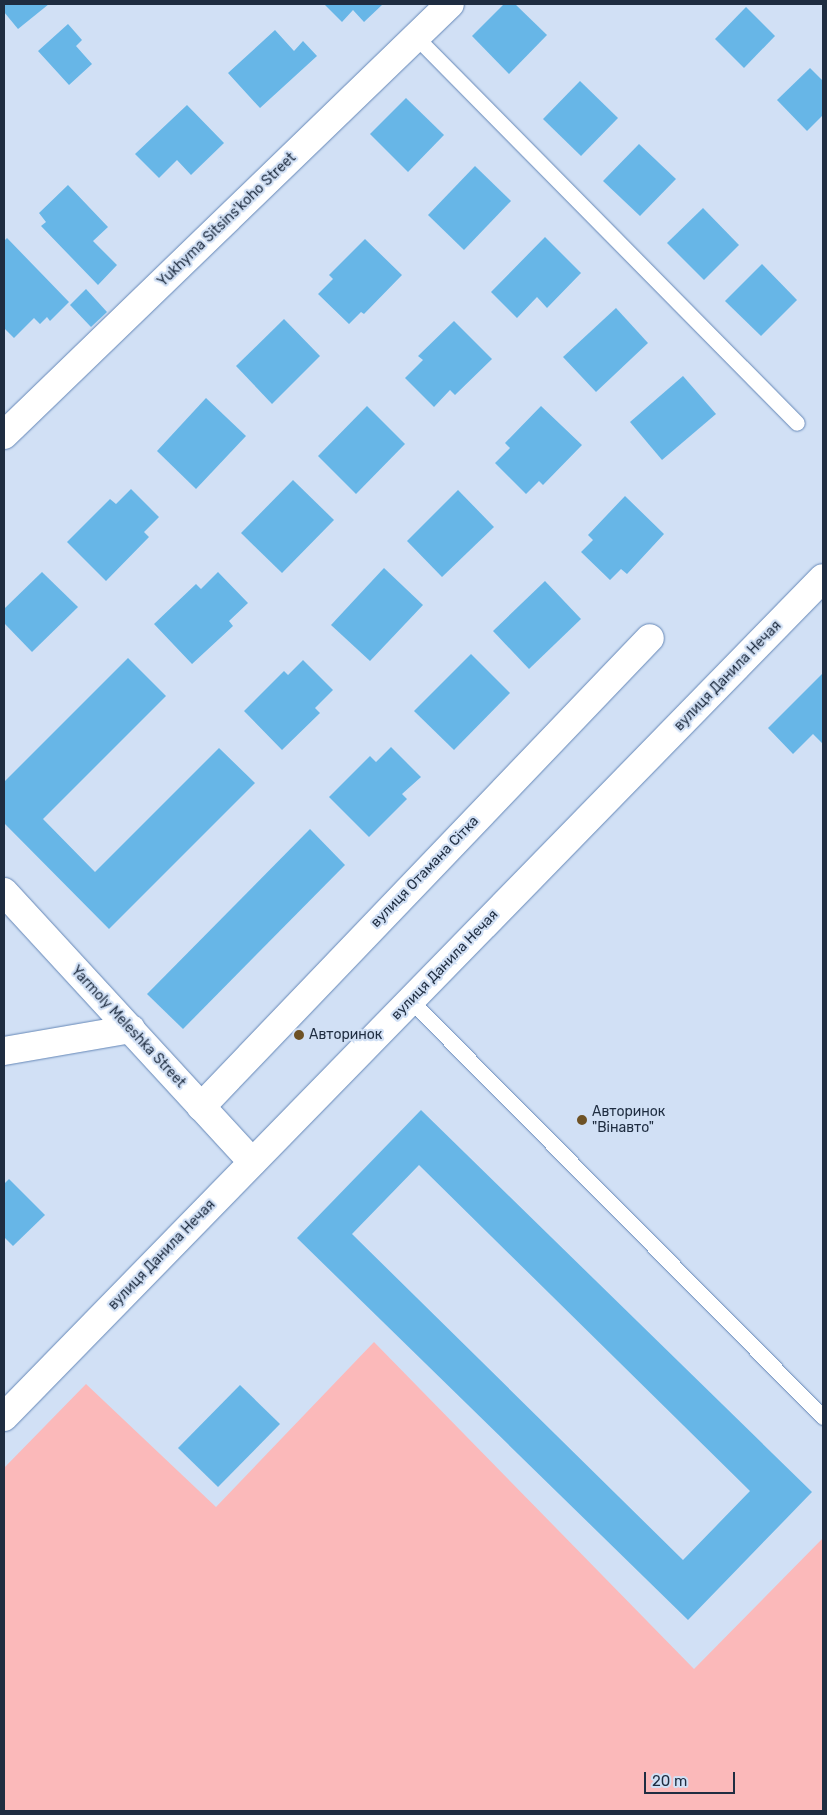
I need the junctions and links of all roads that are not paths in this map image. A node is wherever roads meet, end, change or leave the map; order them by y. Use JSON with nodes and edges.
{"nodes":[{"id":1,"x":450,"y":4,"type":"edge"},
{"id":2,"x":416,"y":37,"type":"junction"},
{"id":3,"x":797,"y":423,"type":"dead end"},
{"id":4,"x":4,"y":435,"type":"edge"},
{"id":5,"x":823,"y":578,"type":"edge"},
{"id":6,"x":650,"y":638,"type":"dead end"},
{"id":7,"x":4,"y":892,"type":"edge"},
{"id":8,"x":410,"y":1000,"type":"junction"},
{"id":9,"x":131,"y":1029,"type":"junction"},
{"id":10,"x":4,"y":1050,"type":"edge"},
{"id":11,"x":201,"y":1106,"type":"junction"},
{"id":12,"x":252,"y":1162,"type":"junction"},
{"id":13,"x":4,"y":1417,"type":"edge"},
{"id":14,"x":823,"y":1417,"type":"edge"}],
"edges":[{"from":1,"to":2,"type":"street","name":"Yukhyma Sitsins'koho Street"},
{"from":2,"to":3,"type":"lane"},
{"from":2,"to":4,"type":"street","name":"Yukhyma Sitsins'koho Street"},
{"from":5,"to":8,"type":"street","name":"вулиця Данила Нечая"},
{"from":6,"to":11,"type":"street","name":"вулиця Отамана Сітка"},
{"from":7,"to":9,"type":"street","name":"Yarmoly Meleshka Street"},
{"from":8,"to":12,"type":"street","name":"вулиця Данила Нечая"},
{"from":8,"to":14,"type":"lane"},
{"from":9,"to":10,"type":"street"},
{"from":9,"to":11,"type":"street","name":"Yarmoly Meleshka Street"},
{"from":11,"to":12,"type":"street","name":"Yarmoly Meleshka Street"},
{"from":12,"to":13,"type":"street","name":"вулиця Данила Нечая"}]}
